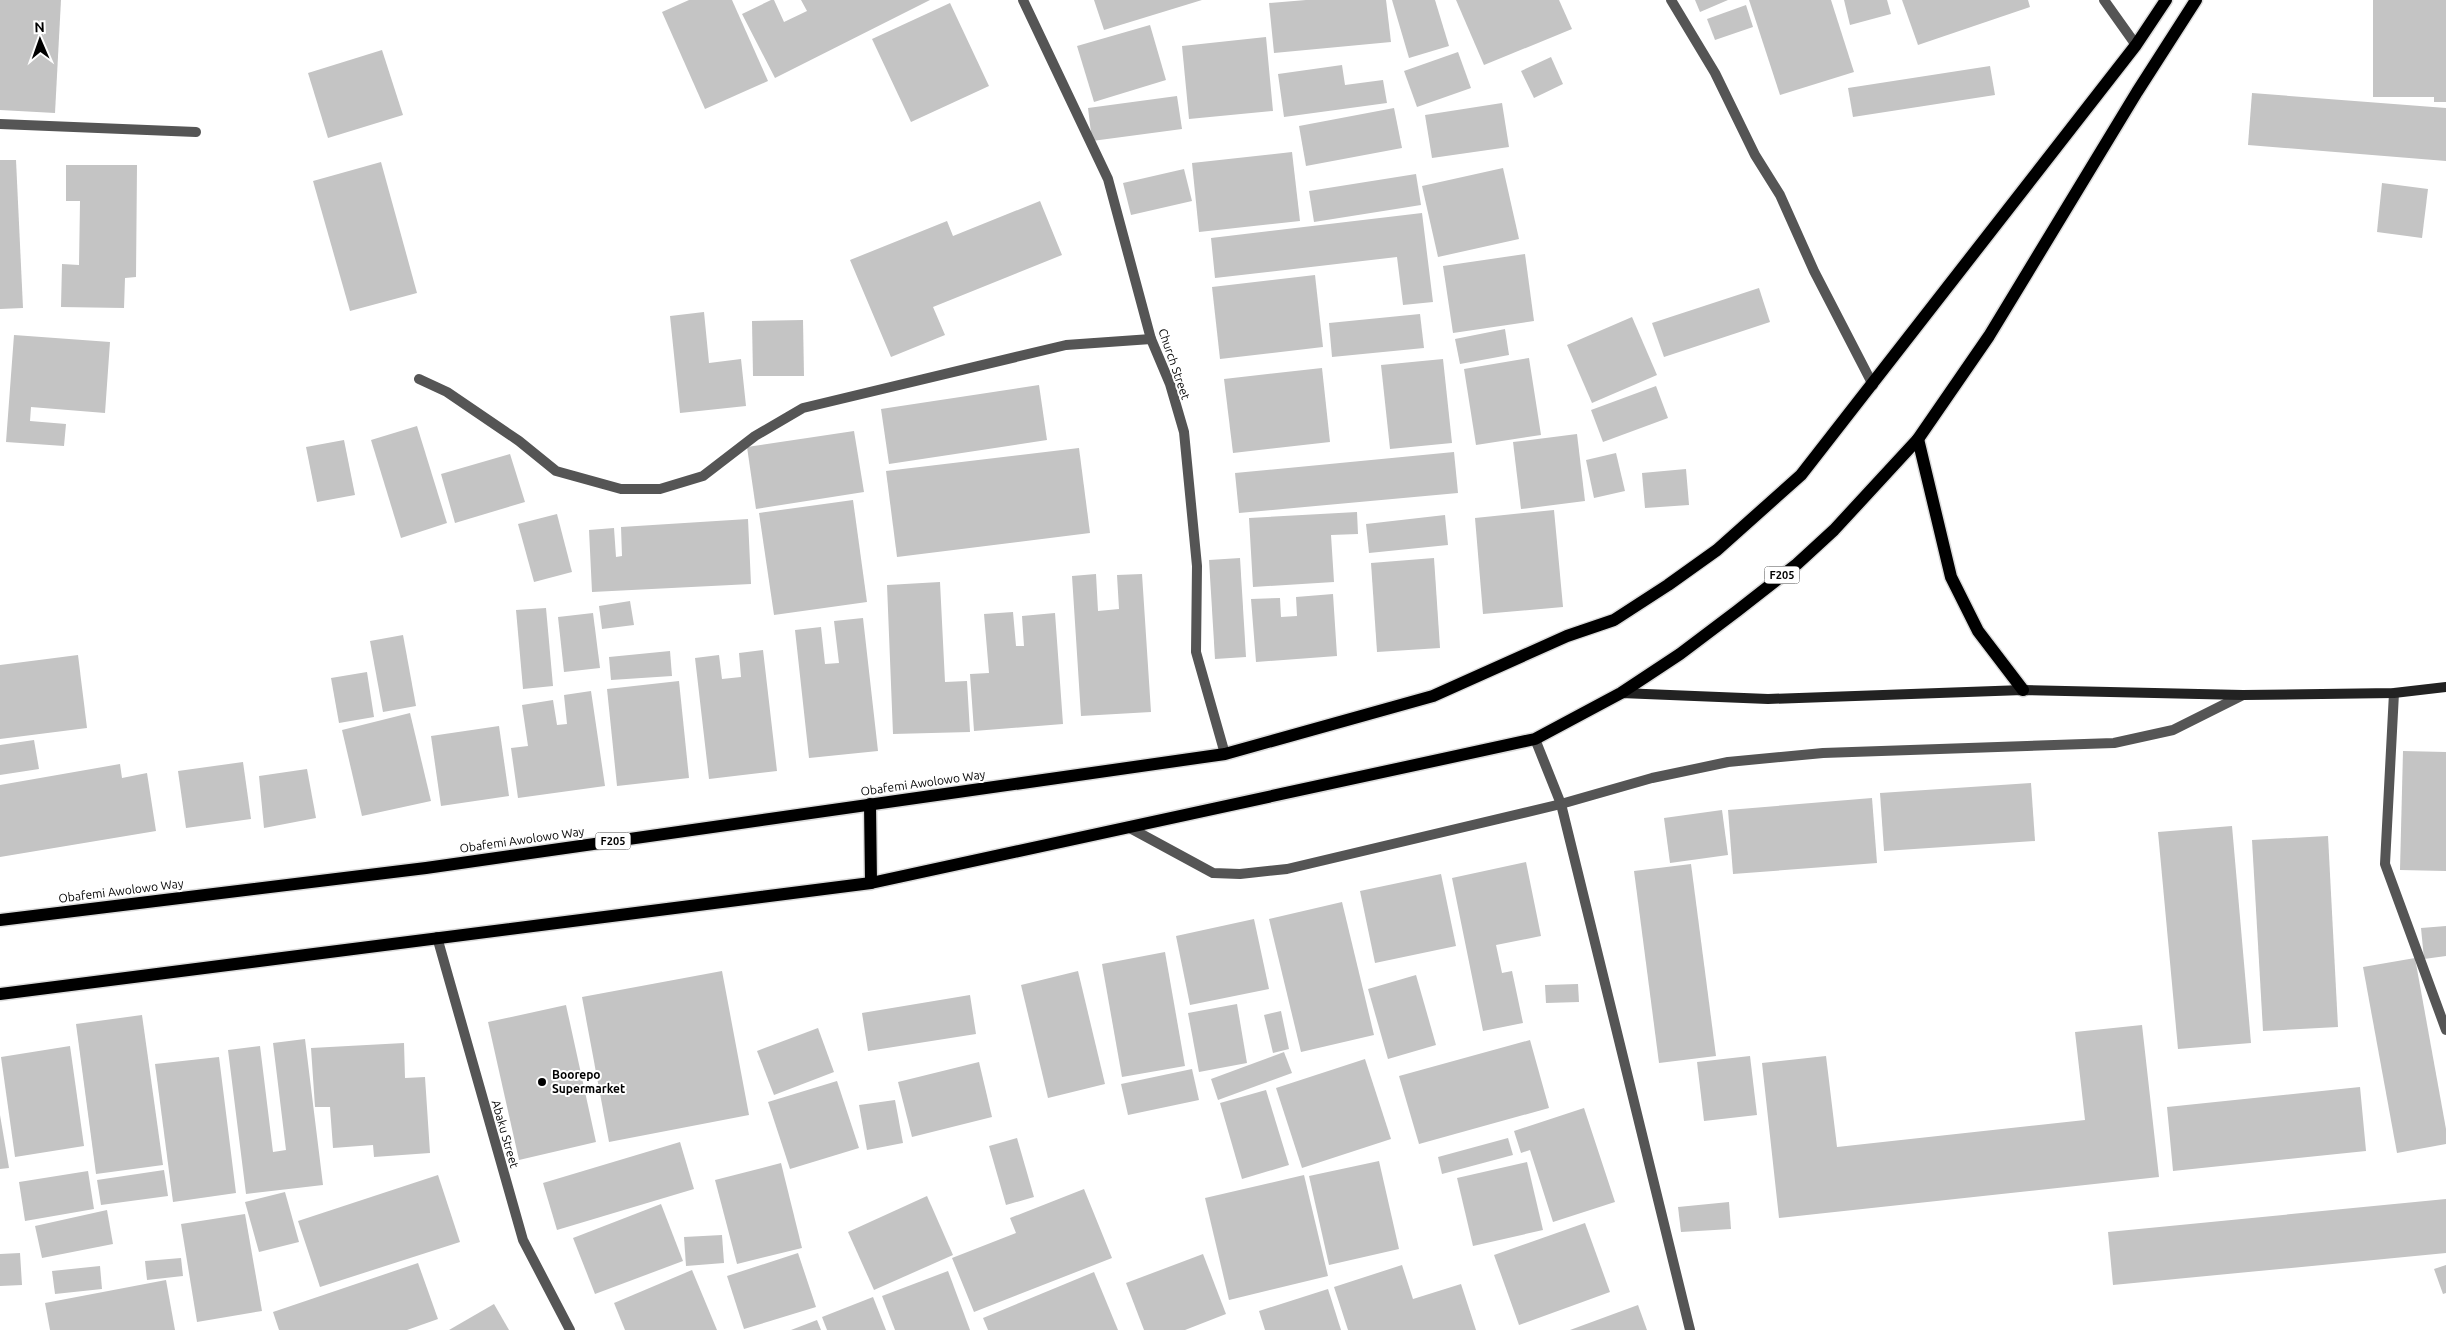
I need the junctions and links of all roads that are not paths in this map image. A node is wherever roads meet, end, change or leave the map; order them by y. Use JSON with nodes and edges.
{"nodes":[{"id":1,"x":1023,"y":0,"type":"edge"},
{"id":2,"x":1671,"y":0,"type":"edge"},
{"id":3,"x":2104,"y":0,"type":"edge"},
{"id":4,"x":2166,"y":0,"type":"edge"},
{"id":5,"x":2196,"y":0,"type":"edge"},
{"id":6,"x":2136,"y":45,"type":"junction"},
{"id":7,"x":0,"y":124,"type":"edge"},
{"id":8,"x":196,"y":132,"type":"dead end"},
{"id":9,"x":1152,"y":338,"type":"junction"},
{"id":10,"x":419,"y":379,"type":"dead end"},
{"id":11,"x":1873,"y":385,"type":"junction"},
{"id":12,"x":1918,"y":439,"type":"junction"},
{"id":13,"x":2446,"y":687,"type":"edge"},
{"id":14,"x":2023,"y":690,"type":"junction"},
{"id":15,"x":1621,"y":693,"type":"junction"},
{"id":16,"x":2394,"y":693,"type":"junction"},
{"id":17,"x":2244,"y":695,"type":"junction"},
{"id":18,"x":1535,"y":739,"type":"junction"},
{"id":19,"x":1225,"y":754,"type":"junction"},
{"id":20,"x":870,"y":804,"type":"junction"},
{"id":21,"x":1561,"y":804,"type":"junction"},
{"id":22,"x":1130,"y":828,"type":"junction"},
{"id":23,"x":871,"y":883,"type":"junction"},
{"id":24,"x":0,"y":920,"type":"edge"},
{"id":25,"x":438,"y":937,"type":"junction"},
{"id":26,"x":0,"y":994,"type":"edge"},
{"id":27,"x":2446,"y":1030,"type":"edge"},
{"id":28,"x":570,"y":1330,"type":"edge"},
{"id":29,"x":1690,"y":1330,"type":"edge"}],
"edges":[{"from":1,"to":9,"type":"street","name":"Church Street"},
{"from":2,"to":11,"type":"street"},
{"from":3,"to":6,"type":"street"},
{"from":4,"to":6,"type":"main road","number":"F205"},
{"from":5,"to":12,"type":"main road","number":"F205"},
{"from":6,"to":11,"type":"main road","number":"F205"},
{"from":7,"to":8,"type":"street"},
{"from":9,"to":10,"type":"street"},
{"from":9,"to":19,"type":"street","name":"Church Street"},
{"from":11,"to":19,"type":"main road","number":"F205"},
{"from":12,"to":14,"type":"main road"},
{"from":12,"to":15,"type":"main road","number":"F205"},
{"from":13,"to":16,"type":"main road"},
{"from":14,"to":15,"type":"main road"},
{"from":14,"to":17,"type":"main road"},
{"from":15,"to":18,"type":"main road","number":"F205"},
{"from":16,"to":17,"type":"main road"},
{"from":16,"to":27,"type":"street"},
{"from":17,"to":21,"type":"street"},
{"from":18,"to":21,"type":"street"},
{"from":18,"to":22,"type":"main road","number":"F205"},
{"from":19,"to":20,"type":"main road","name":"Obafemi Awolowo Way","number":"F205"},
{"from":20,"to":23,"type":"main road"},
{"from":20,"to":24,"type":"main road","name":"Obafemi Awolowo Way","number":"F205"},
{"from":21,"to":22,"type":"street"},
{"from":21,"to":29,"type":"street"},
{"from":22,"to":23,"type":"main road","number":"F205"},
{"from":23,"to":25,"type":"main road","number":"F205"},
{"from":25,"to":26,"type":"main road","number":"F205"},
{"from":25,"to":28,"type":"street","name":"Abaku Street"}]}
